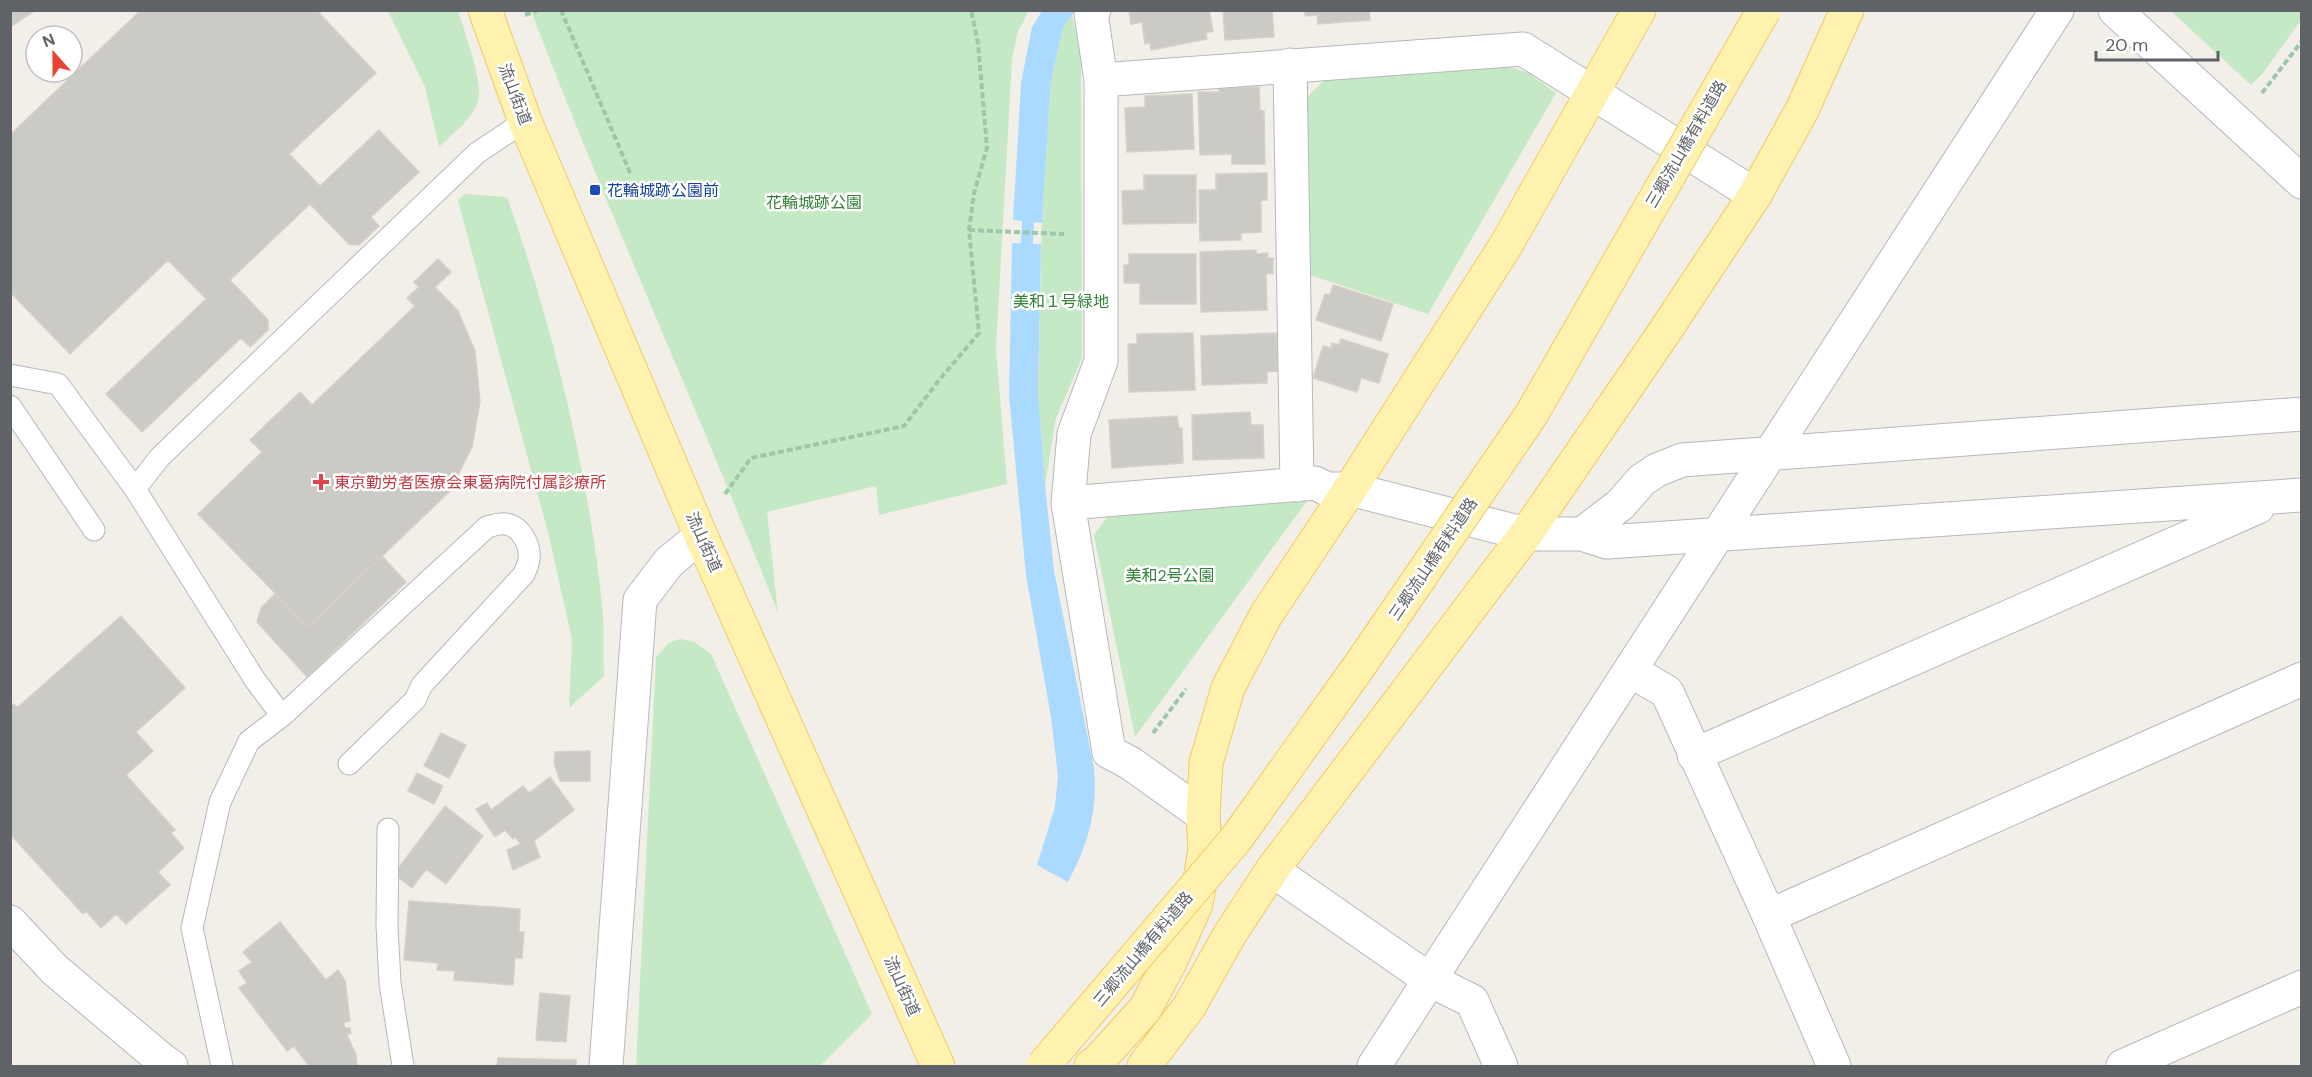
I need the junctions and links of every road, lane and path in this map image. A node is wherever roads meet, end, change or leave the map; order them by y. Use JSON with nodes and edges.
{"nodes":[{"id":1,"x":485,"y":10,"type":"edge"},
{"id":2,"x":539,"y":10,"type":"edge"},
{"id":3,"x":561,"y":10,"type":"edge"},
{"id":4,"x":971,"y":10,"type":"edge"},
{"id":5,"x":1094,"y":10,"type":"edge"},
{"id":6,"x":1639,"y":10,"type":"edge"},
{"id":7,"x":1764,"y":10,"type":"edge"},
{"id":8,"x":1847,"y":10,"type":"edge"},
{"id":9,"x":2057,"y":10,"type":"edge"},
{"id":10,"x":2115,"y":10,"type":"edge"},
{"id":11,"x":524,"y":16,"type":"dead end"},
{"id":12,"x":2301,"y":41,"type":"edge"},
{"id":13,"x":1290,"y":65,"type":"junction"},
{"id":14,"x":1101,"y":80,"type":"junction"},
{"id":15,"x":1592,"y":94,"type":"junction"},
{"id":16,"x":2256,"y":101,"type":"dead end"},
{"id":17,"x":525,"y":121,"type":"junction"},
{"id":18,"x":631,"y":175,"type":"dead end"},
{"id":19,"x":2301,"y":182,"type":"edge"},
{"id":20,"x":1755,"y":195,"type":"junction"},
{"id":21,"x":969,"y":230,"type":"junction"},
{"id":22,"x":1101,"y":235,"type":"junction"},
{"id":23,"x":10,"y":375,"type":"edge"},
{"id":24,"x":10,"y":406,"type":"edge"},
{"id":25,"x":2301,"y":414,"type":"edge"},
{"id":26,"x":1773,"y":452,"type":"junction"},
{"id":27,"x":1297,"y":485,"type":"junction"},
{"id":28,"x":135,"y":489,"type":"junction"},
{"id":29,"x":1350,"y":489,"type":"junction"},
{"id":30,"x":725,"y":495,"type":"dead end"},
{"id":31,"x":2291,"y":496,"type":"edge"},
{"id":32,"x":1068,"y":502,"type":"junction"},
{"id":33,"x":94,"y":530,"type":"dead end"},
{"id":34,"x":1526,"y":534,"type":"junction"},
{"id":35,"x":1582,"y":534,"type":"junction"},
{"id":36,"x":1718,"y":535,"type":"junction"},
{"id":37,"x":701,"y":536,"type":"junction"},
{"id":38,"x":1631,"y":671,"type":"junction"},
{"id":39,"x":2301,"y":679,"type":"edge"},
{"id":40,"x":1193,"y":680,"type":"dead end"},
{"id":41,"x":282,"y":716,"type":"junction"},
{"id":42,"x":1694,"y":754,"type":"junction"},
{"id":43,"x":1130,"y":762,"type":"junction"},
{"id":44,"x":349,"y":764,"type":"dead end"},
{"id":45,"x":1203,"y":815,"type":"junction"},
{"id":46,"x":388,"y":829,"type":"dead end"},
{"id":47,"x":1272,"y":870,"type":"junction"},
{"id":48,"x":1769,"y":916,"type":"junction"},
{"id":49,"x":10,"y":922,"type":"edge"},
{"id":50,"x":1430,"y":980,"type":"junction"},
{"id":51,"x":2301,"y":987,"type":"edge"},
{"id":52,"x":171,"y":1066,"type":"edge"},
{"id":53,"x":222,"y":1066,"type":"edge"},
{"id":54,"x":403,"y":1066,"type":"edge"},
{"id":55,"x":606,"y":1066,"type":"edge"},
{"id":56,"x":938,"y":1066,"type":"edge"},
{"id":57,"x":1043,"y":1066,"type":"edge"},
{"id":58,"x":1091,"y":1066,"type":"edge"},
{"id":59,"x":1144,"y":1066,"type":"edge"},
{"id":60,"x":1374,"y":1066,"type":"edge"},
{"id":61,"x":1501,"y":1066,"type":"edge"},
{"id":62,"x":1834,"y":1066,"type":"edge"},
{"id":63,"x":2123,"y":1066,"type":"edge"}],
"edges":[{"from":1,"to":17,"type":"main road","name":"流山街道"},
{"from":2,"to":11,"type":"path"},
{"from":3,"to":18,"type":"path"},
{"from":4,"to":21,"type":"path"},
{"from":5,"to":14,"type":"street"},
{"from":6,"to":15,"type":"main road"},
{"from":7,"to":57,"type":"main road","name":"三郷流山橋有料道路","bridge":true},
{"from":8,"to":20,"type":"main road"},
{"from":9,"to":26,"type":"street"},
{"from":10,"to":19,"type":"street"},
{"from":12,"to":16,"type":"path"},
{"from":13,"to":14,"type":"street"},
{"from":13,"to":15,"type":"street"},
{"from":13,"to":27,"type":"street"},
{"from":14,"to":22,"type":"street"},
{"from":15,"to":20,"type":"street"},
{"from":15,"to":29,"type":"main road"},
{"from":17,"to":28,"type":"lane"},
{"from":17,"to":37,"type":"main road","name":"流山街道"},
{"from":20,"to":34,"type":"main road"},
{"from":21,"to":22,"type":"path"},
{"from":21,"to":30,"type":"path"},
{"from":22,"to":32,"type":"street"},
{"from":23,"to":28,"type":"lane"},
{"from":24,"to":33,"type":"lane"},
{"from":25,"to":26,"type":"street"},
{"from":26,"to":35,"type":"street"},
{"from":26,"to":36,"type":"street"},
{"from":27,"to":29,"type":"street"},
{"from":27,"to":32,"type":"street"},
{"from":28,"to":41,"type":"lane"},
{"from":29,"to":34,"type":"street"},
{"from":29,"to":45,"type":"main road"},
{"from":31,"to":36,"type":"street"},
{"from":31,"to":42,"type":"street"},
{"from":32,"to":43,"type":"street"},
{"from":34,"to":35,"type":"street"},
{"from":34,"to":47,"type":"main road"},
{"from":35,"to":36,"type":"street"},
{"from":36,"to":38,"type":"street"},
{"from":37,"to":55,"type":"street"},
{"from":37,"to":56,"type":"main road","name":"流山街道"},
{"from":38,"to":42,"type":"street"},
{"from":38,"to":50,"type":"street"},
{"from":39,"to":48,"type":"street"},
{"from":40,"to":43,"type":"path"},
{"from":41,"to":44,"type":"lane"},
{"from":41,"to":53,"type":"lane"},
{"from":42,"to":48,"type":"street"},
{"from":43,"to":45,"type":"street"},
{"from":45,"to":58,"type":"main road"},
{"from":46,"to":54,"type":"lane"},
{"from":47,"to":50,"type":"street"},
{"from":47,"to":59,"type":"main road"},
{"from":48,"to":62,"type":"street"},
{"from":49,"to":52,"type":"street"},
{"from":50,"to":60,"type":"street"},
{"from":50,"to":61,"type":"street"},
{"from":51,"to":63,"type":"street"}]}
